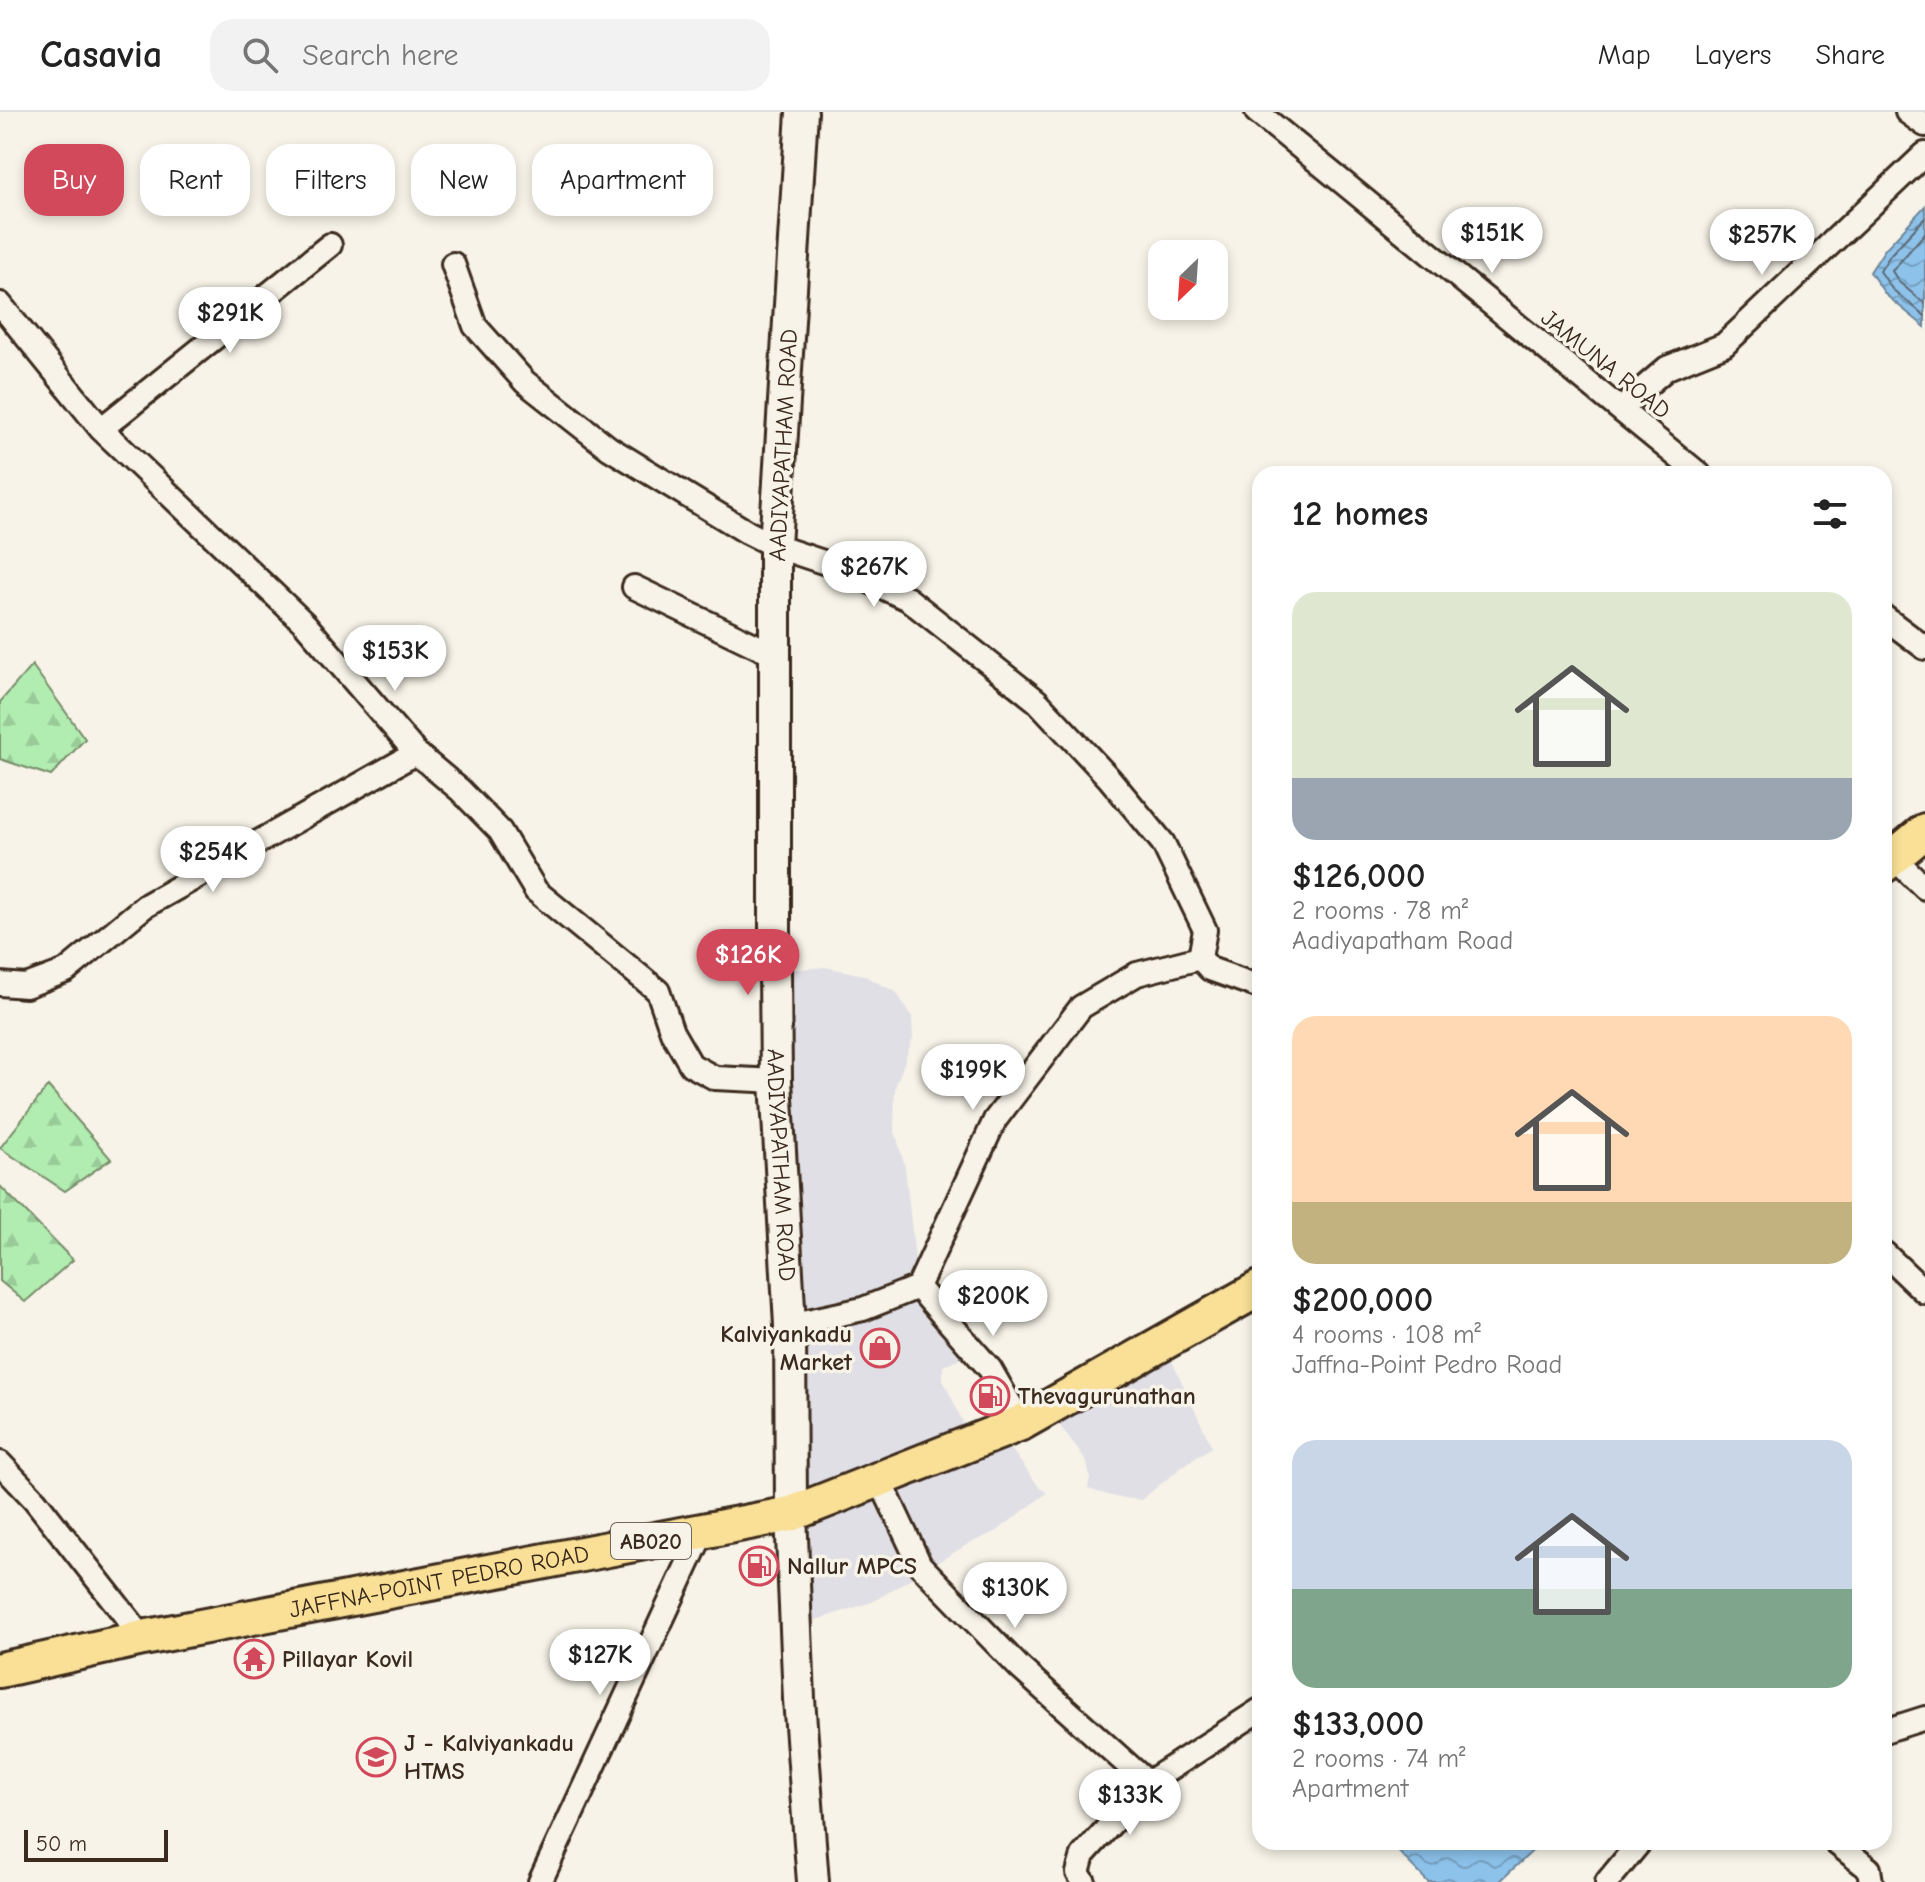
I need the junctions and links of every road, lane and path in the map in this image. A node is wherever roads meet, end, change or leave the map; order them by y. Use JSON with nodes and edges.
{"nodes":[{"id":1,"x":802,"y":112,"type":"edge"},
{"id":2,"x":1257,"y":112,"type":"edge"},
{"id":3,"x":1907,"y":112,"type":"edge"},
{"id":4,"x":1925,"y":125,"type":"edge"},
{"id":5,"x":1925,"y":154,"type":"edge"},
{"id":6,"x":330,"y":245,"type":"dead end"},
{"id":7,"x":453,"y":264,"type":"dead end"},
{"id":8,"x":0,"y":304,"type":"edge"},
{"id":9,"x":1623,"y":412,"type":"junction"},
{"id":10,"x":101,"y":429,"type":"junction"},
{"id":11,"x":1689,"y":466,"type":"edge"},
{"id":12,"x":775,"y":546,"type":"junction"},
{"id":13,"x":634,"y":587,"type":"dead end"},
{"id":14,"x":1892,"y":623,"type":"edge"},
{"id":15,"x":1925,"y":648,"type":"edge"},
{"id":16,"x":777,"y":656,"type":"junction"},
{"id":17,"x":416,"y":753,"type":"junction"},
{"id":18,"x":1925,"y":831,"type":"edge"},
{"id":19,"x":1892,"y":858,"type":"edge"},
{"id":20,"x":1892,"y":864,"type":"edge"},
{"id":21,"x":1925,"y":888,"type":"edge"},
{"id":22,"x":1200,"y":958,"type":"junction"},
{"id":23,"x":0,"y":984,"type":"edge"},
{"id":24,"x":1252,"y":984,"type":"edge"},
{"id":25,"x":776,"y":1081,"type":"junction"},
{"id":26,"x":1892,"y":1260,"type":"edge"},
{"id":27,"x":1923,"y":1286,"type":"edge"},
{"id":28,"x":918,"y":1287,"type":"junction"},
{"id":29,"x":1252,"y":1293,"type":"edge"},
{"id":30,"x":790,"y":1325,"type":"junction"},
{"id":31,"x":1021,"y":1423,"type":"junction"},
{"id":32,"x":0,"y":1463,"type":"edge"},
{"id":33,"x":879,"y":1478,"type":"junction"},
{"id":34,"x":791,"y":1514,"type":"junction"},
{"id":35,"x":703,"y":1531,"type":"junction"},
{"id":36,"x":143,"y":1638,"type":"junction"},
{"id":37,"x":0,"y":1670,"type":"edge"},
{"id":38,"x":1252,"y":1715,"type":"edge"},
{"id":39,"x":1925,"y":1718,"type":"edge"},
{"id":40,"x":1892,"y":1728,"type":"edge"},
{"id":41,"x":1148,"y":1783,"type":"junction"},
{"id":42,"x":1633,"y":1850,"type":"edge"},
{"id":43,"x":1845,"y":1850,"type":"edge"},
{"id":44,"x":540,"y":1882,"type":"edge"},
{"id":45,"x":813,"y":1882,"type":"edge"},
{"id":46,"x":1084,"y":1882,"type":"edge"},
{"id":47,"x":1607,"y":1882,"type":"edge"},
{"id":48,"x":1871,"y":1882,"type":"edge"}],
"edges":[{"from":1,"to":12,"type":"street","name":"AADIYAPATHAM ROAD"},
{"from":2,"to":9,"type":"street","name":"JAMUNA ROAD"},
{"from":3,"to":4,"type":"street"},
{"from":5,"to":9,"type":"street"},
{"from":6,"to":10,"type":"street"},
{"from":7,"to":12,"type":"street"},
{"from":8,"to":10,"type":"street"},
{"from":9,"to":11,"type":"street","name":"JAMUNA ROAD"},
{"from":10,"to":17,"type":"street"},
{"from":12,"to":16,"type":"street","name":"AADIYAPATHAM ROAD"},
{"from":12,"to":22,"type":"street"},
{"from":13,"to":16,"type":"street"},
{"from":14,"to":15,"type":"street"},
{"from":16,"to":25,"type":"street","name":"AADIYAPATHAM ROAD"},
{"from":17,"to":23,"type":"street"},
{"from":17,"to":25,"type":"street"},
{"from":18,"to":19,"type":"main road"},
{"from":20,"to":21,"type":"street"},
{"from":22,"to":24,"type":"street"},
{"from":22,"to":28,"type":"street"},
{"from":25,"to":30,"type":"street","name":"AADIYAPATHAM ROAD"},
{"from":26,"to":27,"type":"street"},
{"from":28,"to":30,"type":"street"},
{"from":28,"to":31,"type":"street"},
{"from":29,"to":31,"type":"main road","name":"JAFFNA-POINT PEDRO ROAD","number":"AB020"},
{"from":30,"to":34,"type":"street","name":"AADIYAPATHAM ROAD"},
{"from":31,"to":33,"type":"main road","name":"JAFFNA-POINT PEDRO ROAD","number":"AB020"},
{"from":32,"to":36,"type":"street"},
{"from":33,"to":34,"type":"main road","name":"JAFFNA-POINT PEDRO ROAD","number":"AB020"},
{"from":33,"to":41,"type":"street"},
{"from":34,"to":35,"type":"main road","name":"JAFFNA-POINT PEDRO ROAD","number":"AB020"},
{"from":34,"to":45,"type":"street","name":"AADIYAPATHAM ROAD"},
{"from":35,"to":36,"type":"main road","name":"JAFFNA-POINT PEDRO ROAD","number":"AB020"},
{"from":35,"to":44,"type":"street"},
{"from":36,"to":37,"type":"main road","name":"JAFFNA-POINT PEDRO ROAD","number":"AB020"},
{"from":38,"to":41,"type":"street"},
{"from":39,"to":40,"type":"street"},
{"from":41,"to":46,"type":"street"},
{"from":42,"to":47,"type":"street"},
{"from":43,"to":48,"type":"street"}]}
